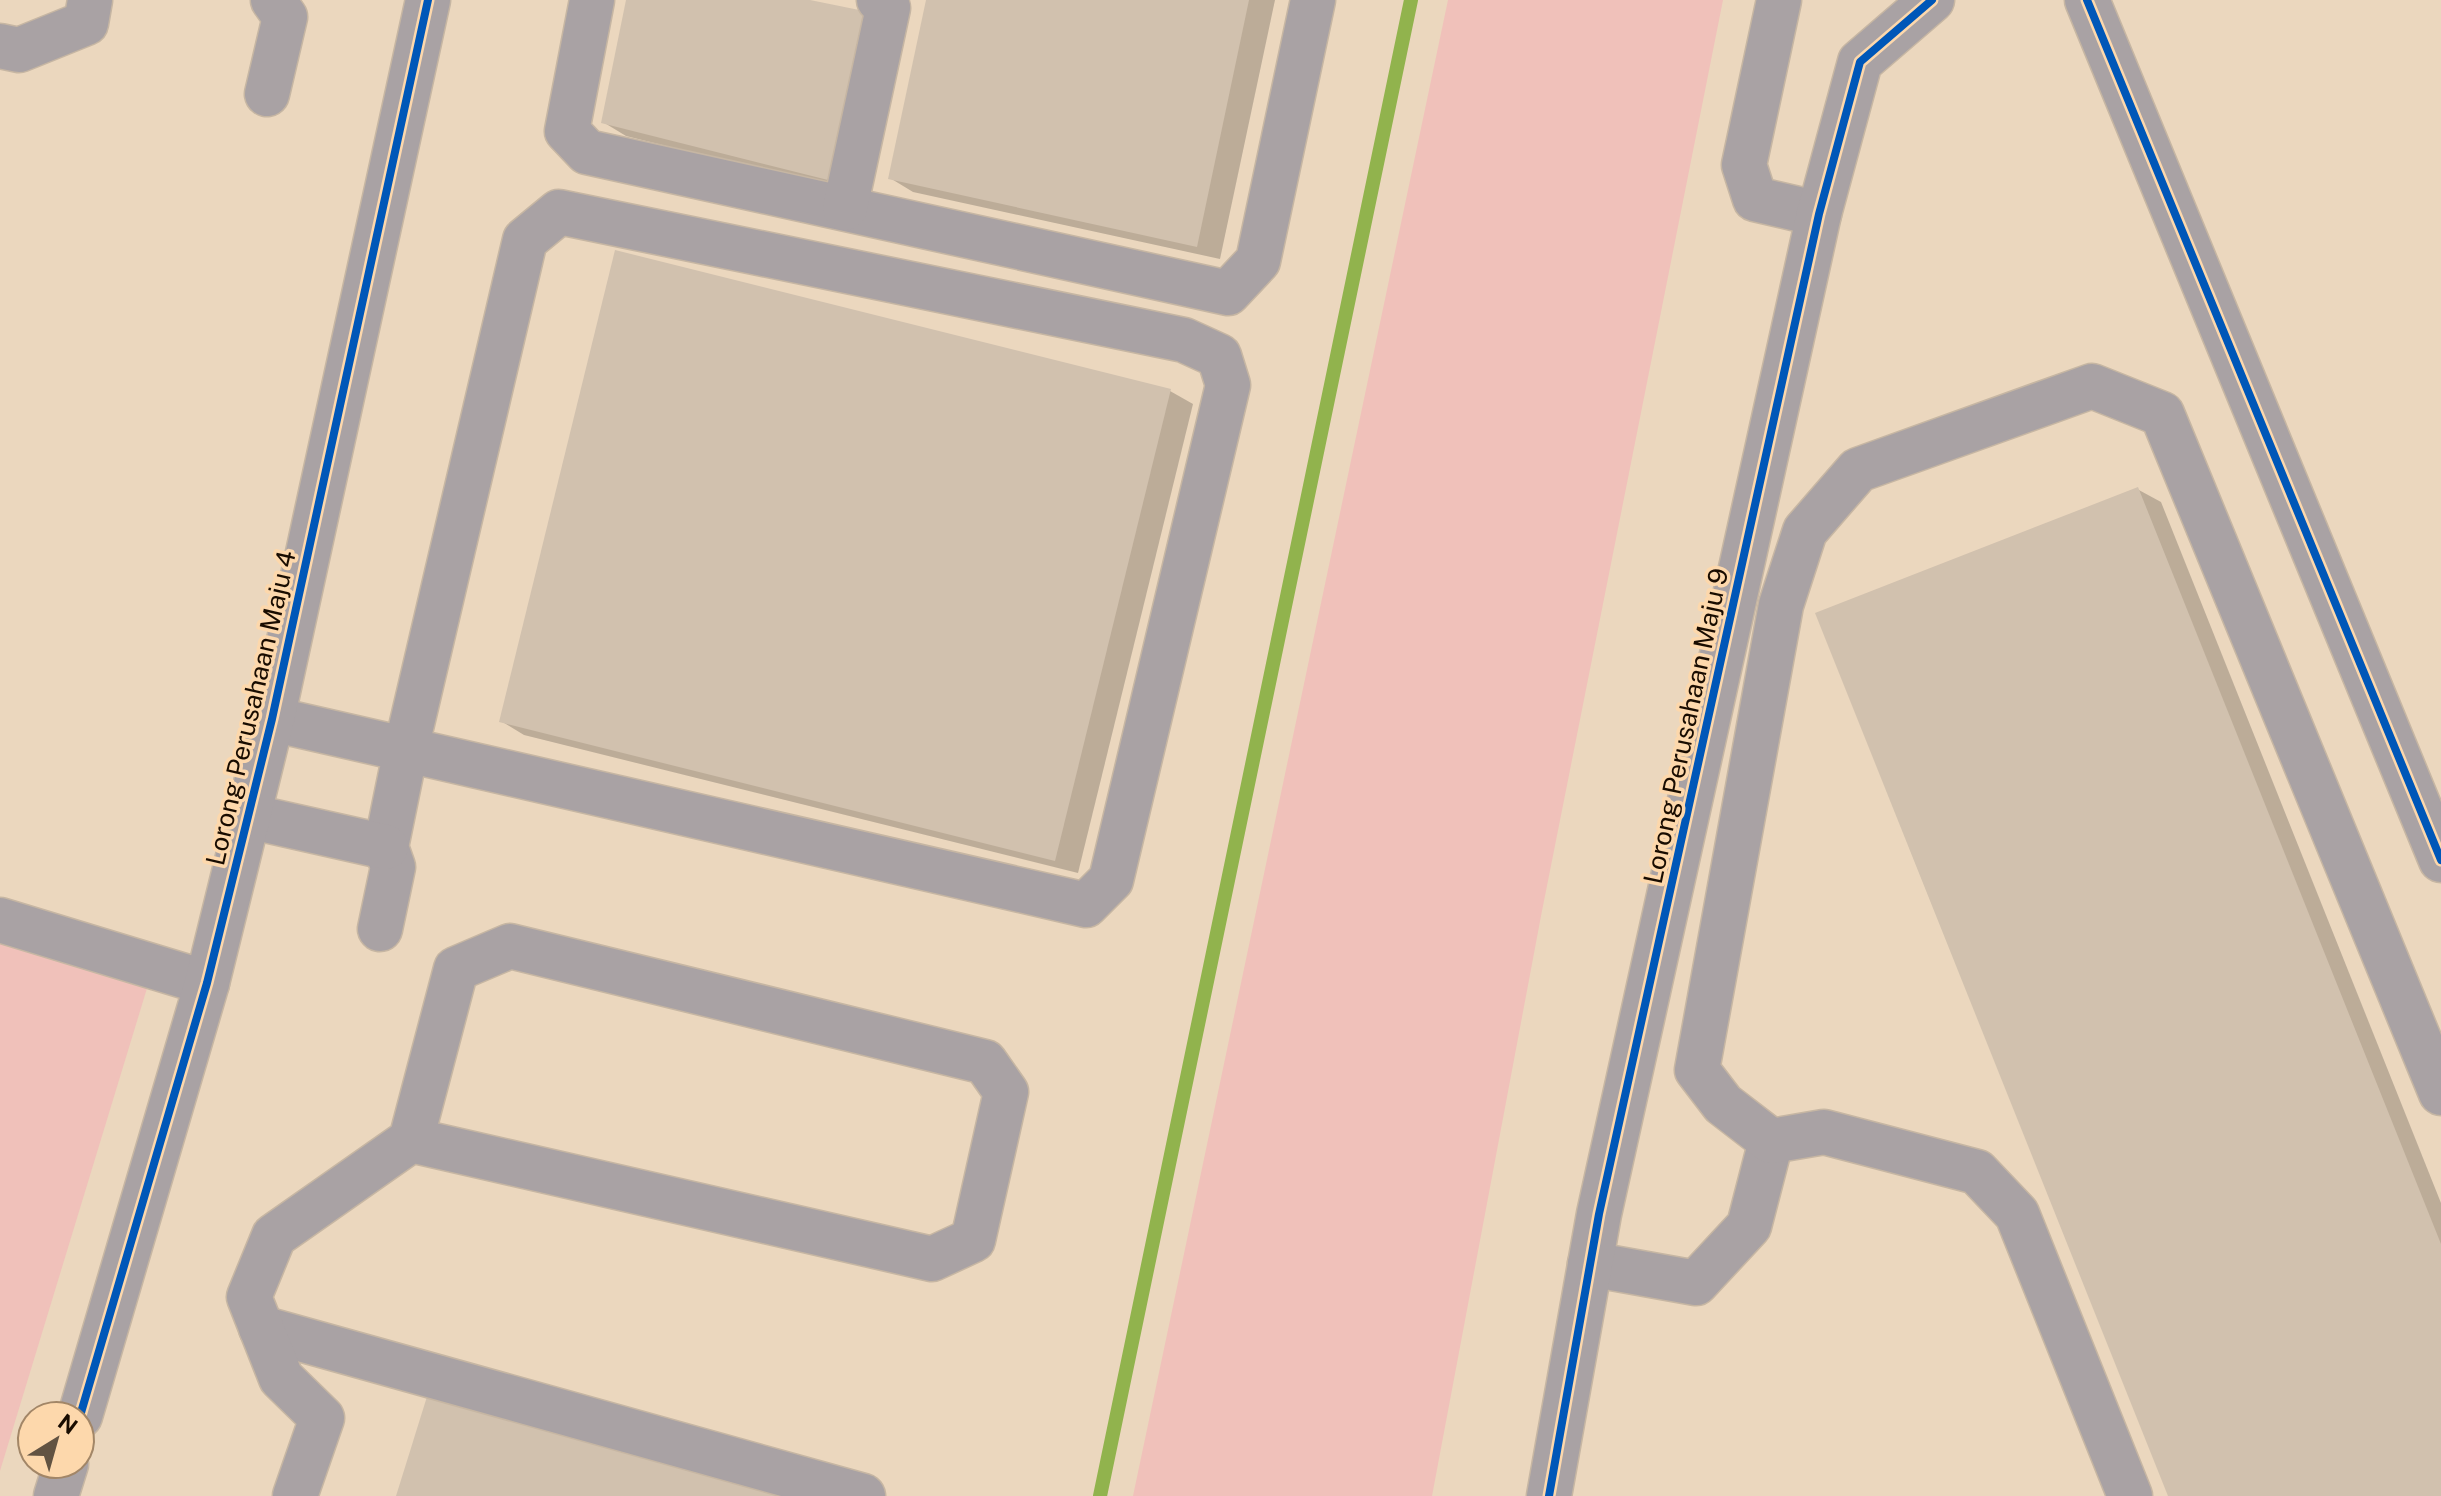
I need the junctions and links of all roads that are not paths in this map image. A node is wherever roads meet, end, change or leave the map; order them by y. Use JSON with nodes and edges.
{"nodes":[{"id":1,"x":90,"y":0,"type":"edge"},
{"id":2,"x":273,"y":0,"type":"edge"},
{"id":3,"x":428,"y":0,"type":"edge"},
{"id":4,"x":592,"y":0,"type":"edge"},
{"id":5,"x":879,"y":0,"type":"edge"},
{"id":6,"x":1313,"y":0,"type":"edge"},
{"id":7,"x":1779,"y":0,"type":"edge"},
{"id":8,"x":1932,"y":0,"type":"edge"},
{"id":9,"x":2087,"y":0,"type":"edge"},
{"id":10,"x":0,"y":46,"type":"edge"},
{"id":11,"x":267,"y":94,"type":"dead end"},
{"id":12,"x":845,"y":208,"type":"junction"},
{"id":13,"x":1819,"y":214,"type":"junction"},
{"id":14,"x":272,"y":719,"type":"junction"},
{"id":15,"x":406,"y":749,"type":"junction"},
{"id":16,"x":248,"y":816,"type":"junction"},
{"id":17,"x":386,"y":847,"type":"junction"},
{"id":18,"x":2441,"y":860,"type":"edge"},
{"id":19,"x":0,"y":920,"type":"edge"},
{"id":20,"x":380,"y":929,"type":"dead end"},
{"id":21,"x":207,"y":983,"type":"junction"},
{"id":22,"x":2441,"y":1093,"type":"edge"},
{"id":23,"x":411,"y":1140,"type":"junction"},
{"id":24,"x":1771,"y":1141,"type":"junction"},
{"id":25,"x":1590,"y":1264,"type":"junction"},
{"id":26,"x":261,"y":1328,"type":"junction"},
{"id":27,"x":85,"y":1400,"type":"edge"},
{"id":28,"x":295,"y":1496,"type":"edge"},
{"id":29,"x":863,"y":1496,"type":"edge"},
{"id":30,"x":1549,"y":1496,"type":"edge"},
{"id":31,"x":2130,"y":1496,"type":"edge"}],
"edges":[{"from":1,"to":10,"type":"street"},
{"from":2,"to":11,"type":"street"},
{"from":3,"to":14,"type":"street","name":"Lorong Perusahaan Maju 4"},
{"from":4,"to":12,"type":"street"},
{"from":5,"to":12,"type":"street"},
{"from":6,"to":12,"type":"street"},
{"from":7,"to":13,"type":"street"},
{"from":8,"to":13,"type":"street","name":"Lorong Perusahaan Maju 9"},
{"from":9,"to":18,"type":"street"},
{"from":13,"to":25,"type":"street","name":"Lorong Perusahaan Maju 9"},
{"from":14,"to":15,"type":"street"},
{"from":14,"to":16,"type":"street","name":"Lorong Perusahaan Maju 4"},
{"from":15,"to":15,"type":"street"},
{"from":15,"to":17,"type":"street"},
{"from":16,"to":17,"type":"street"},
{"from":16,"to":21,"type":"street","name":"Lorong Perusahaan Maju 4"},
{"from":17,"to":20,"type":"street"},
{"from":19,"to":21,"type":"street"},
{"from":21,"to":27,"type":"street","name":"Lorong Perusahaan Maju 4"},
{"from":22,"to":24,"type":"street"},
{"from":23,"to":23,"type":"street"},
{"from":23,"to":26,"type":"street"},
{"from":24,"to":25,"type":"street"},
{"from":24,"to":31,"type":"street"},
{"from":25,"to":30,"type":"street","name":"Lorong Perusahaan Maju 9"},
{"from":26,"to":28,"type":"street"},
{"from":26,"to":29,"type":"street"}]}
